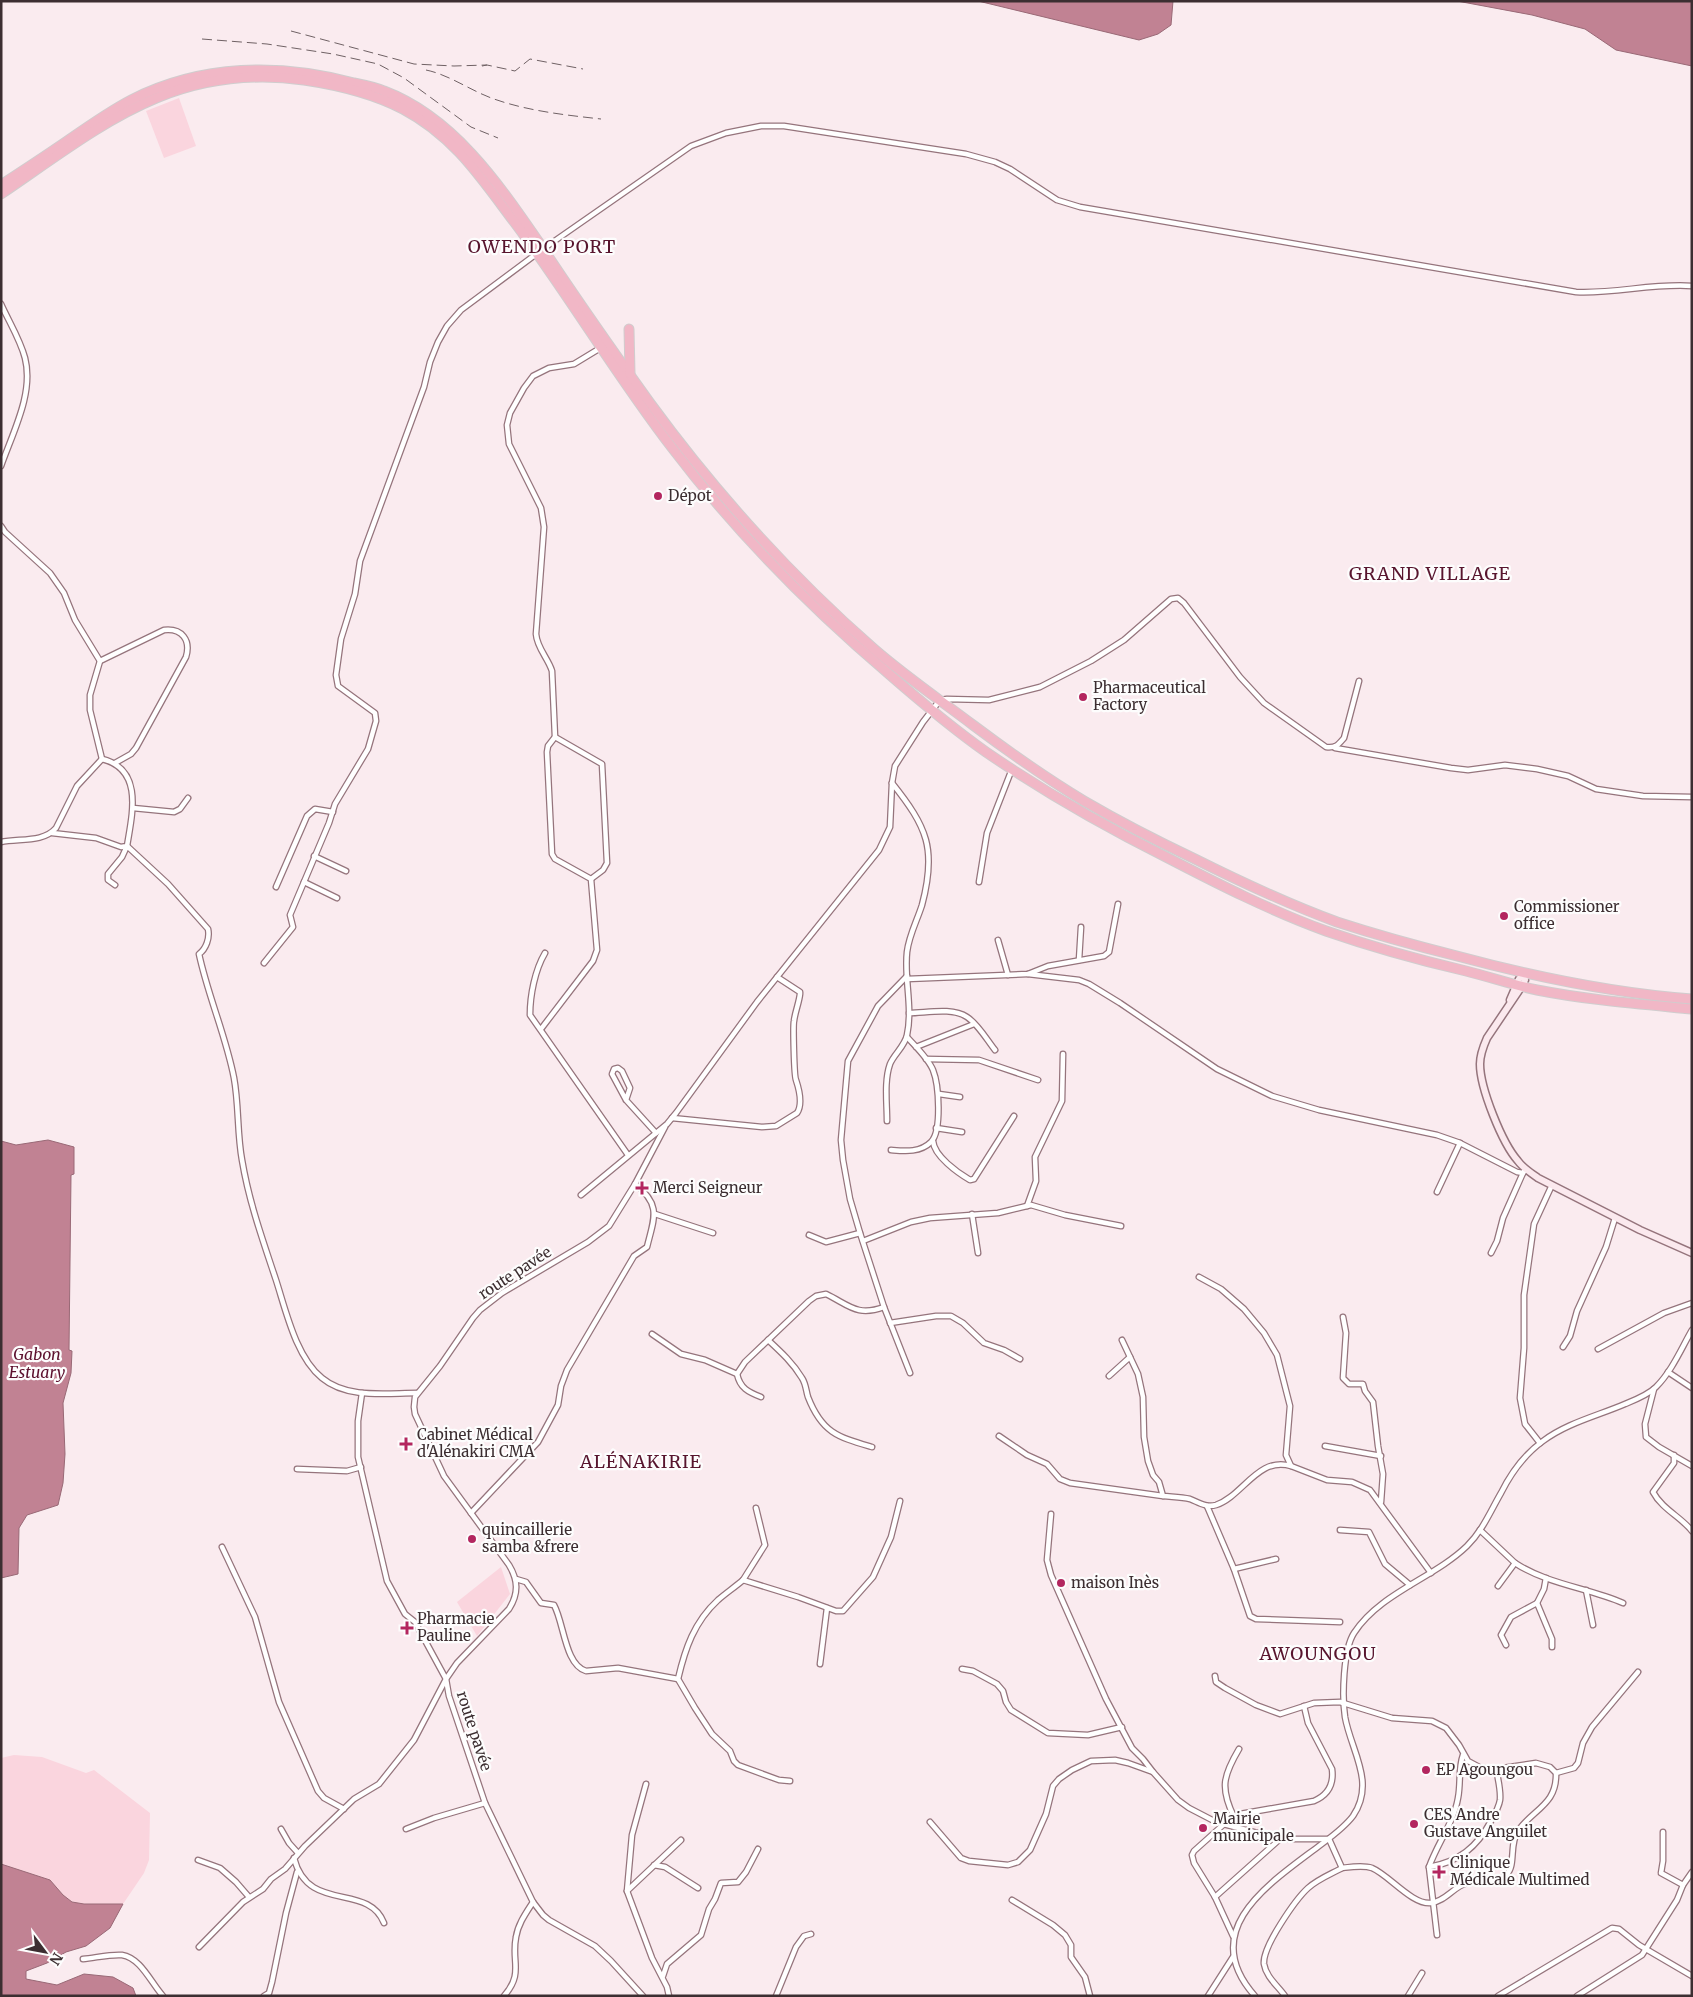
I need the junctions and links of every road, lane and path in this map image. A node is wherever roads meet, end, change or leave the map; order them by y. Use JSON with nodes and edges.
{"nodes":[{"id":1,"x":1,"y":185,"type":"edge"},
{"id":2,"x":1,"y":194,"type":"edge"},
{"id":3,"x":540,"y":251,"type":"junction"},
{"id":4,"x":1692,"y":286,"type":"edge"},
{"id":5,"x":1,"y":304,"type":"edge"},
{"id":6,"x":629,"y":329,"type":"dead end"},
{"id":7,"x":605,"y":345,"type":"junction"},
{"id":8,"x":630,"y":374,"type":"junction"},
{"id":9,"x":1,"y":466,"type":"edge"},
{"id":10,"x":1,"y":526,"type":"edge"},
{"id":11,"x":100,"y":661,"type":"junction"},
{"id":12,"x":1359,"y":681,"type":"dead end"},
{"id":13,"x":940,"y":700,"type":"junction"},
{"id":14,"x":931,"y":711,"type":"junction"},
{"id":15,"x":555,"y":737,"type":"junction"},
{"id":16,"x":1326,"y":746,"type":"junction"},
{"id":17,"x":102,"y":759,"type":"junction"},
{"id":18,"x":115,"y":763,"type":"junction"},
{"id":19,"x":1012,"y":769,"type":"junction"},
{"id":20,"x":892,"y":783,"type":"junction"},
{"id":21,"x":1692,"y":796,"type":"edge"},
{"id":22,"x":188,"y":798,"type":"dead end"},
{"id":23,"x":132,"y":808,"type":"junction"},
{"id":24,"x":332,"y":812,"type":"junction"},
{"id":25,"x":52,"y":833,"type":"junction"},
{"id":26,"x":1,"y":842,"type":"edge"},
{"id":27,"x":127,"y":846,"type":"junction"},
{"id":28,"x":314,"y":856,"type":"junction"},
{"id":29,"x":346,"y":871,"type":"dead end"},
{"id":30,"x":591,"y":879,"type":"junction"},
{"id":31,"x":304,"y":882,"type":"junction"},
{"id":32,"x":979,"y":882,"type":"dead end"},
{"id":33,"x":115,"y":885,"type":"dead end"},
{"id":34,"x":276,"y":887,"type":"dead end"},
{"id":35,"x":337,"y":898,"type":"dead end"},
{"id":36,"x":1118,"y":904,"type":"dead end"},
{"id":37,"x":1081,"y":927,"type":"dead end"},
{"id":38,"x":998,"y":940,"type":"dead end"},
{"id":39,"x":545,"y":953,"type":"dead end"},
{"id":40,"x":1079,"y":960,"type":"junction"},
{"id":41,"x":264,"y":963,"type":"dead end"},
{"id":42,"x":1008,"y":974,"type":"junction"},
{"id":43,"x":1028,"y":974,"type":"junction"},
{"id":44,"x":1524,"y":974,"type":"junction"},
{"id":45,"x":777,"y":977,"type":"junction"},
{"id":46,"x":907,"y":978,"type":"junction"},
{"id":47,"x":1519,"y":985,"type":"junction"},
{"id":48,"x":1692,"y":1000,"type":"edge"},
{"id":49,"x":1692,"y":1009,"type":"edge"},
{"id":50,"x":909,"y":1014,"type":"junction"},
{"id":51,"x":974,"y":1024,"type":"junction"},
{"id":52,"x":541,"y":1029,"type":"junction"},
{"id":53,"x":907,"y":1037,"type":"junction"},
{"id":54,"x":916,"y":1047,"type":"junction"},
{"id":55,"x":995,"y":1050,"type":"dead end"},
{"id":56,"x":1063,"y":1054,"type":"dead end"},
{"id":57,"x":926,"y":1059,"type":"junction"},
{"id":58,"x":1038,"y":1080,"type":"dead end"},
{"id":59,"x":940,"y":1094,"type":"junction"},
{"id":60,"x":960,"y":1097,"type":"dead end"},
{"id":61,"x":626,"y":1100,"type":"junction"},
{"id":62,"x":1014,"y":1116,"type":"dead end"},
{"id":63,"x":672,"y":1118,"type":"junction"},
{"id":64,"x":886,"y":1121,"type":"dead end"},
{"id":65,"x":666,"y":1124,"type":"junction"},
{"id":66,"x":936,"y":1128,"type":"junction"},
{"id":67,"x":962,"y":1132,"type":"dead end"},
{"id":68,"x":656,"y":1133,"type":"junction"},
{"id":69,"x":932,"y":1141,"type":"junction"},
{"id":70,"x":1460,"y":1143,"type":"junction"},
{"id":71,"x":891,"y":1150,"type":"dead end"},
{"id":72,"x":628,"y":1155,"type":"junction"},
{"id":73,"x":1525,"y":1171,"type":"junction"},
{"id":74,"x":635,"y":1184,"type":"junction"},
{"id":75,"x":1552,"y":1185,"type":"junction"},
{"id":76,"x":1437,"y":1192,"type":"dead end"},
{"id":77,"x":581,"y":1195,"type":"dead end"},
{"id":78,"x":1027,"y":1206,"type":"junction"},
{"id":79,"x":655,"y":1214,"type":"junction"},
{"id":80,"x":972,"y":1214,"type":"junction"},
{"id":81,"x":1615,"y":1218,"type":"junction"},
{"id":82,"x":1121,"y":1226,"type":"dead end"},
{"id":83,"x":713,"y":1233,"type":"dead end"},
{"id":84,"x":860,"y":1233,"type":"junction"},
{"id":85,"x":809,"y":1235,"type":"dead end"},
{"id":86,"x":863,"y":1241,"type":"junction"},
{"id":87,"x":978,"y":1253,"type":"dead end"},
{"id":88,"x":1491,"y":1253,"type":"dead end"},
{"id":89,"x":1692,"y":1253,"type":"edge"},
{"id":90,"x":1200,"y":1276,"type":"dead end"},
{"id":91,"x":1692,"y":1303,"type":"edge"},
{"id":92,"x":884,"y":1307,"type":"junction"},
{"id":93,"x":1343,"y":1317,"type":"dead end"},
{"id":94,"x":890,"y":1323,"type":"junction"},
{"id":95,"x":1692,"y":1330,"type":"edge"},
{"id":96,"x":652,"y":1334,"type":"dead end"},
{"id":97,"x":768,"y":1340,"type":"junction"},
{"id":98,"x":1122,"y":1340,"type":"dead end"},
{"id":99,"x":1563,"y":1347,"type":"dead end"},
{"id":100,"x":1598,"y":1349,"type":"dead end"},
{"id":101,"x":1130,"y":1357,"type":"junction"},
{"id":102,"x":1020,"y":1359,"type":"dead end"},
{"id":103,"x":1668,"y":1372,"type":"junction"},
{"id":104,"x":910,"y":1373,"type":"dead end"},
{"id":105,"x":737,"y":1374,"type":"junction"},
{"id":106,"x":1109,"y":1376,"type":"dead end"},
{"id":107,"x":1692,"y":1388,"type":"edge"},
{"id":108,"x":1654,"y":1389,"type":"junction"},
{"id":109,"x":362,"y":1393,"type":"junction"},
{"id":110,"x":417,"y":1393,"type":"junction"},
{"id":111,"x":761,"y":1397,"type":"dead end"},
{"id":112,"x":999,"y":1436,"type":"dead end"},
{"id":113,"x":1540,"y":1443,"type":"junction"},
{"id":114,"x":1325,"y":1446,"type":"dead end"},
{"id":115,"x":872,"y":1447,"type":"dead end"},
{"id":116,"x":1674,"y":1455,"type":"junction"},
{"id":117,"x":1381,"y":1456,"type":"junction"},
{"id":118,"x":1291,"y":1466,"type":"junction"},
{"id":119,"x":1692,"y":1466,"type":"edge"},
{"id":120,"x":361,"y":1467,"type":"junction"},
{"id":121,"x":296,"y":1469,"type":"dead end"},
{"id":122,"x":1163,"y":1496,"type":"junction"},
{"id":123,"x":900,"y":1501,"type":"dead end"},
{"id":124,"x":1381,"y":1502,"type":"junction"},
{"id":125,"x":1207,"y":1506,"type":"junction"},
{"id":126,"x":756,"y":1508,"type":"dead end"},
{"id":127,"x":471,"y":1513,"type":"junction"},
{"id":128,"x":1051,"y":1514,"type":"dead end"},
{"id":129,"x":1340,"y":1530,"type":"dead end"},
{"id":130,"x":1480,"y":1530,"type":"junction"},
{"id":131,"x":1692,"y":1532,"type":"edge"},
{"id":132,"x":222,"y":1547,"type":"dead end"},
{"id":133,"x":1276,"y":1559,"type":"dead end"},
{"id":134,"x":1515,"y":1563,"type":"junction"},
{"id":135,"x":1234,"y":1569,"type":"junction"},
{"id":136,"x":1431,"y":1573,"type":"junction"},
{"id":137,"x":1546,"y":1578,"type":"junction"},
{"id":138,"x":516,"y":1579,"type":"junction"},
{"id":139,"x":743,"y":1580,"type":"junction"},
{"id":140,"x":1410,"y":1586,"type":"junction"},
{"id":141,"x":1498,"y":1586,"type":"dead end"},
{"id":142,"x":1586,"y":1590,"type":"junction"},
{"id":143,"x":1537,"y":1603,"type":"junction"},
{"id":144,"x":1623,"y":1603,"type":"dead end"},
{"id":145,"x":827,"y":1608,"type":"junction"},
{"id":146,"x":1340,"y":1622,"type":"dead end"},
{"id":147,"x":1593,"y":1625,"type":"dead end"},
{"id":148,"x":1506,"y":1644,"type":"dead end"},
{"id":149,"x":1552,"y":1647,"type":"dead end"},
{"id":150,"x":820,"y":1664,"type":"dead end"},
{"id":151,"x":962,"y":1669,"type":"dead end"},
{"id":152,"x":1638,"y":1672,"type":"dead end"},
{"id":153,"x":1215,"y":1676,"type":"dead end"},
{"id":154,"x":446,"y":1679,"type":"junction"},
{"id":155,"x":678,"y":1679,"type":"junction"},
{"id":156,"x":1344,"y":1703,"type":"junction"},
{"id":157,"x":1304,"y":1706,"type":"junction"},
{"id":158,"x":1122,"y":1727,"type":"junction"},
{"id":159,"x":1239,"y":1749,"type":"dead end"},
{"id":160,"x":1463,"y":1755,"type":"junction"},
{"id":161,"x":1496,"y":1769,"type":"junction"},
{"id":162,"x":1153,"y":1772,"type":"junction"},
{"id":163,"x":1556,"y":1773,"type":"junction"},
{"id":164,"x":790,"y":1781,"type":"dead end"},
{"id":165,"x":646,"y":1784,"type":"dead end"},
{"id":166,"x":485,"y":1803,"type":"junction"},
{"id":167,"x":344,"y":1810,"type":"junction"},
{"id":168,"x":1234,"y":1817,"type":"junction"},
{"id":169,"x":930,"y":1822,"type":"dead end"},
{"id":170,"x":1223,"y":1825,"type":"junction"},
{"id":171,"x":281,"y":1829,"type":"dead end"},
{"id":172,"x":406,"y":1829,"type":"dead end"},
{"id":173,"x":1663,"y":1832,"type":"dead end"},
{"id":174,"x":1280,"y":1839,"type":"junction"},
{"id":175,"x":1329,"y":1839,"type":"junction"},
{"id":176,"x":681,"y":1840,"type":"dead end"},
{"id":177,"x":758,"y":1849,"type":"dead end"},
{"id":178,"x":298,"y":1853,"type":"junction"},
{"id":179,"x":294,"y":1858,"type":"junction"},
{"id":180,"x":198,"y":1860,"type":"dead end"},
{"id":181,"x":654,"y":1865,"type":"junction"},
{"id":182,"x":1429,"y":1867,"type":"junction"},
{"id":183,"x":1342,"y":1868,"type":"junction"},
{"id":184,"x":297,"y":1872,"type":"junction"},
{"id":185,"x":1692,"y":1872,"type":"edge"},
{"id":186,"x":1683,"y":1885,"type":"junction"},
{"id":187,"x":698,"y":1888,"type":"dead end"},
{"id":188,"x":627,"y":1891,"type":"junction"},
{"id":189,"x":249,"y":1897,"type":"junction"},
{"id":190,"x":1215,"y":1897,"type":"junction"},
{"id":191,"x":1012,"y":1900,"type":"dead end"},
{"id":192,"x":533,"y":1902,"type":"junction"},
{"id":193,"x":1433,"y":1902,"type":"junction"},
{"id":194,"x":384,"y":1923,"type":"dead end"},
{"id":195,"x":811,"y":1934,"type":"dead end"},
{"id":196,"x":1437,"y":1935,"type":"dead end"},
{"id":197,"x":1233,"y":1936,"type":"junction"},
{"id":198,"x":199,"y":1947,"type":"dead end"},
{"id":199,"x":1646,"y":1949,"type":"junction"},
{"id":200,"x":1233,"y":1957,"type":"junction"},
{"id":201,"x":83,"y":1960,"type":"dead end"},
{"id":202,"x":1422,"y":1973,"type":"dead end"},
{"id":203,"x":1692,"y":1976,"type":"edge"},
{"id":204,"x":662,"y":1978,"type":"junction"},
{"id":205,"x":270,"y":1994,"type":"edge"},
{"id":206,"x":163,"y":1996,"type":"edge"},
{"id":207,"x":264,"y":1996,"type":"edge"},
{"id":208,"x":504,"y":1996,"type":"edge"},
{"id":209,"x":643,"y":1996,"type":"edge"},
{"id":210,"x":669,"y":1996,"type":"edge"},
{"id":211,"x":776,"y":1996,"type":"edge"},
{"id":212,"x":1090,"y":1996,"type":"edge"},
{"id":213,"x":1208,"y":1996,"type":"edge"},
{"id":214,"x":1255,"y":1996,"type":"edge"},
{"id":215,"x":1286,"y":1996,"type":"edge"},
{"id":216,"x":1408,"y":1996,"type":"edge"},
{"id":217,"x":1498,"y":1996,"type":"edge"},
{"id":218,"x":1577,"y":1996,"type":"edge"}],
"edges":[{"from":1,"to":3,"type":"highway"},
{"from":2,"to":3,"type":"highway"},
{"from":3,"to":4,"type":"street"},
{"from":3,"to":7,"type":"highway"},
{"from":3,"to":24,"type":"street"},
{"from":5,"to":9,"type":"street"},
{"from":6,"to":8,"type":"highway"},
{"from":7,"to":8,"type":"highway"},
{"from":7,"to":14,"type":"highway"},
{"from":7,"to":15,"type":"street"},
{"from":8,"to":13,"type":"highway"},
{"from":10,"to":11,"type":"street"},
{"from":11,"to":17,"type":"street"},
{"from":11,"to":18,"type":"street"},
{"from":12,"to":16,"type":"street"},
{"from":13,"to":14,"type":"street"},
{"from":13,"to":16,"type":"street"},
{"from":13,"to":44,"type":"highway"},
{"from":14,"to":19,"type":"highway"},
{"from":14,"to":20,"type":"street"},
{"from":15,"to":30,"type":"street"},
{"from":15,"to":30,"type":"street"},
{"from":16,"to":21,"type":"street"},
{"from":17,"to":18,"type":"street"},
{"from":17,"to":25,"type":"street"},
{"from":18,"to":23,"type":"street"},
{"from":19,"to":32,"type":"street"},
{"from":19,"to":47,"type":"highway"},
{"from":20,"to":45,"type":"street"},
{"from":20,"to":46,"type":"street"},
{"from":22,"to":23,"type":"street"},
{"from":23,"to":27,"type":"street"},
{"from":24,"to":28,"type":"street"},
{"from":24,"to":34,"type":"street"},
{"from":25,"to":26,"type":"street"},
{"from":25,"to":27,"type":"street"},
{"from":27,"to":33,"type":"street"},
{"from":27,"to":109,"type":"street"},
{"from":28,"to":29,"type":"street"},
{"from":28,"to":31,"type":"street"},
{"from":30,"to":52,"type":"street"},
{"from":31,"to":35,"type":"street"},
{"from":31,"to":41,"type":"street"},
{"from":36,"to":40,"type":"street"},
{"from":37,"to":40,"type":"street"},
{"from":38,"to":42,"type":"street"},
{"from":39,"to":52,"type":"street"},
{"from":40,"to":43,"type":"street"},
{"from":42,"to":43,"type":"street"},
{"from":42,"to":46,"type":"street"},
{"from":43,"to":70,"type":"street"},
{"from":44,"to":47,"type":"street"},
{"from":44,"to":48,"type":"highway"},
{"from":45,"to":63,"type":"street"},
{"from":45,"to":63,"type":"street"},
{"from":46,"to":50,"type":"street"},
{"from":46,"to":84,"type":"street"},
{"from":47,"to":49,"type":"highway"},
{"from":47,"to":73,"type":"street"},
{"from":50,"to":51,"type":"street"},
{"from":50,"to":53,"type":"street"},
{"from":51,"to":54,"type":"street"},
{"from":51,"to":55,"type":"street"},
{"from":52,"to":72,"type":"street"},
{"from":53,"to":54,"type":"street"},
{"from":53,"to":64,"type":"street"},
{"from":54,"to":57,"type":"street"},
{"from":56,"to":78,"type":"street"},
{"from":57,"to":58,"type":"street"},
{"from":57,"to":59,"type":"street"},
{"from":59,"to":60,"type":"street"},
{"from":59,"to":66,"type":"street"},
{"from":61,"to":61,"type":"street"},
{"from":61,"to":68,"type":"street"},
{"from":62,"to":69,"type":"street"},
{"from":63,"to":65,"type":"street"},
{"from":65,"to":68,"type":"street"},
{"from":65,"to":74,"type":"street","name":"route pavée"},
{"from":66,"to":67,"type":"street"},
{"from":66,"to":69,"type":"street"},
{"from":68,"to":72,"type":"street"},
{"from":69,"to":71,"type":"street"},
{"from":70,"to":73,"type":"street"},
{"from":70,"to":76,"type":"street"},
{"from":72,"to":77,"type":"street"},
{"from":73,"to":75,"type":"street"},
{"from":73,"to":88,"type":"street"},
{"from":74,"to":79,"type":"street"},
{"from":74,"to":110,"type":"street","name":"route pavée"},
{"from":75,"to":81,"type":"street"},
{"from":75,"to":113,"type":"street"},
{"from":78,"to":80,"type":"street"},
{"from":78,"to":82,"type":"street"},
{"from":79,"to":83,"type":"street"},
{"from":79,"to":127,"type":"street"},
{"from":80,"to":86,"type":"street"},
{"from":80,"to":87,"type":"street"},
{"from":81,"to":89,"type":"street"},
{"from":81,"to":99,"type":"street"},
{"from":84,"to":85,"type":"street"},
{"from":84,"to":86,"type":"street"},
{"from":86,"to":92,"type":"street"},
{"from":90,"to":118,"type":"street"},
{"from":91,"to":100,"type":"street"},
{"from":92,"to":94,"type":"street"},
{"from":92,"to":97,"type":"street"},
{"from":93,"to":117,"type":"street"},
{"from":94,"to":102,"type":"street"},
{"from":94,"to":104,"type":"street"},
{"from":95,"to":103,"type":"street"},
{"from":96,"to":105,"type":"street"},
{"from":97,"to":105,"type":"street"},
{"from":97,"to":115,"type":"street"},
{"from":98,"to":101,"type":"street"},
{"from":101,"to":106,"type":"street"},
{"from":101,"to":122,"type":"street"},
{"from":103,"to":107,"type":"street"},
{"from":103,"to":108,"type":"street"},
{"from":105,"to":111,"type":"street"},
{"from":108,"to":113,"type":"street"},
{"from":108,"to":116,"type":"street"},
{"from":109,"to":110,"type":"street"},
{"from":109,"to":120,"type":"street"},
{"from":110,"to":127,"type":"street"},
{"from":112,"to":122,"type":"street"},
{"from":113,"to":130,"type":"street"},
{"from":114,"to":117,"type":"street"},
{"from":116,"to":119,"type":"street"},
{"from":116,"to":131,"type":"street"},
{"from":117,"to":124,"type":"street"},
{"from":118,"to":124,"type":"street"},
{"from":118,"to":125,"type":"street"},
{"from":120,"to":121,"type":"street"},
{"from":120,"to":154,"type":"street"},
{"from":122,"to":125,"type":"street"},
{"from":123,"to":145,"type":"street"},
{"from":124,"to":136,"type":"street"},
{"from":125,"to":135,"type":"street"},
{"from":126,"to":139,"type":"street"},
{"from":127,"to":138,"type":"street"},
{"from":128,"to":158,"type":"street"},
{"from":129,"to":140,"type":"street"},
{"from":130,"to":134,"type":"street"},
{"from":130,"to":136,"type":"street"},
{"from":132,"to":167,"type":"street"},
{"from":133,"to":135,"type":"street"},
{"from":134,"to":137,"type":"street"},
{"from":134,"to":141,"type":"street"},
{"from":135,"to":146,"type":"street"},
{"from":136,"to":140,"type":"street"},
{"from":137,"to":142,"type":"street"},
{"from":137,"to":143,"type":"street"},
{"from":138,"to":154,"type":"street","name":"route pavée"},
{"from":138,"to":155,"type":"street"},
{"from":139,"to":145,"type":"street"},
{"from":139,"to":155,"type":"street"},
{"from":140,"to":156,"type":"street"},
{"from":142,"to":144,"type":"street"},
{"from":142,"to":147,"type":"street"},
{"from":143,"to":148,"type":"street"},
{"from":143,"to":149,"type":"street"},
{"from":145,"to":150,"type":"street"},
{"from":151,"to":158,"type":"street"},
{"from":152,"to":163,"type":"street"},
{"from":153,"to":157,"type":"street"},
{"from":154,"to":166,"type":"street","name":"route pavée"},
{"from":154,"to":167,"type":"street"},
{"from":155,"to":164,"type":"street"},
{"from":156,"to":157,"type":"street"},
{"from":156,"to":160,"type":"street"},
{"from":156,"to":175,"type":"street"},
{"from":157,"to":168,"type":"street"},
{"from":158,"to":162,"type":"street"},
{"from":159,"to":168,"type":"street"},
{"from":160,"to":161,"type":"street"},
{"from":160,"to":182,"type":"street"},
{"from":161,"to":163,"type":"street"},
{"from":161,"to":182,"type":"street"},
{"from":162,"to":169,"type":"street"},
{"from":162,"to":170,"type":"street"},
{"from":163,"to":193,"type":"street"},
{"from":165,"to":188,"type":"street"},
{"from":166,"to":172,"type":"street"},
{"from":166,"to":192,"type":"street","name":"route pavée"},
{"from":167,"to":178,"type":"street"},
{"from":168,"to":170,"type":"street"},
{"from":170,"to":174,"type":"street"},
{"from":170,"to":190,"type":"street"},
{"from":171,"to":178,"type":"street"},
{"from":173,"to":186,"type":"street"},
{"from":174,"to":175,"type":"street"},
{"from":174,"to":190,"type":"street"},
{"from":175,"to":183,"type":"street"},
{"from":175,"to":197,"type":"street"},
{"from":176,"to":181,"type":"street"},
{"from":177,"to":204,"type":"street"},
{"from":178,"to":179,"type":"street"},
{"from":179,"to":184,"type":"street"},
{"from":179,"to":189,"type":"street"},
{"from":180,"to":189,"type":"street"},
{"from":181,"to":187,"type":"street"},
{"from":181,"to":188,"type":"street"},
{"from":182,"to":193,"type":"street"},
{"from":183,"to":193,"type":"street"},
{"from":183,"to":215,"type":"street"},
{"from":184,"to":194,"type":"street"},
{"from":184,"to":205,"type":"street"},
{"from":185,"to":186,"type":"street"},
{"from":186,"to":199,"type":"street"},
{"from":188,"to":204,"type":"street"},
{"from":189,"to":198,"type":"street"},
{"from":190,"to":197,"type":"street"},
{"from":191,"to":212,"type":"street"},
{"from":192,"to":208,"type":"street"},
{"from":192,"to":209,"type":"street","name":"route pavée"},
{"from":193,"to":196,"type":"street"},
{"from":195,"to":211,"type":"street"},
{"from":197,"to":200,"type":"street"},
{"from":199,"to":203,"type":"street"},
{"from":199,"to":217,"type":"street"},
{"from":199,"to":218,"type":"street"},
{"from":200,"to":213,"type":"street"},
{"from":200,"to":214,"type":"street"},
{"from":201,"to":206,"type":"street"},
{"from":202,"to":216,"type":"street"},
{"from":204,"to":210,"type":"street"},
{"from":205,"to":207,"type":"street"}]}
